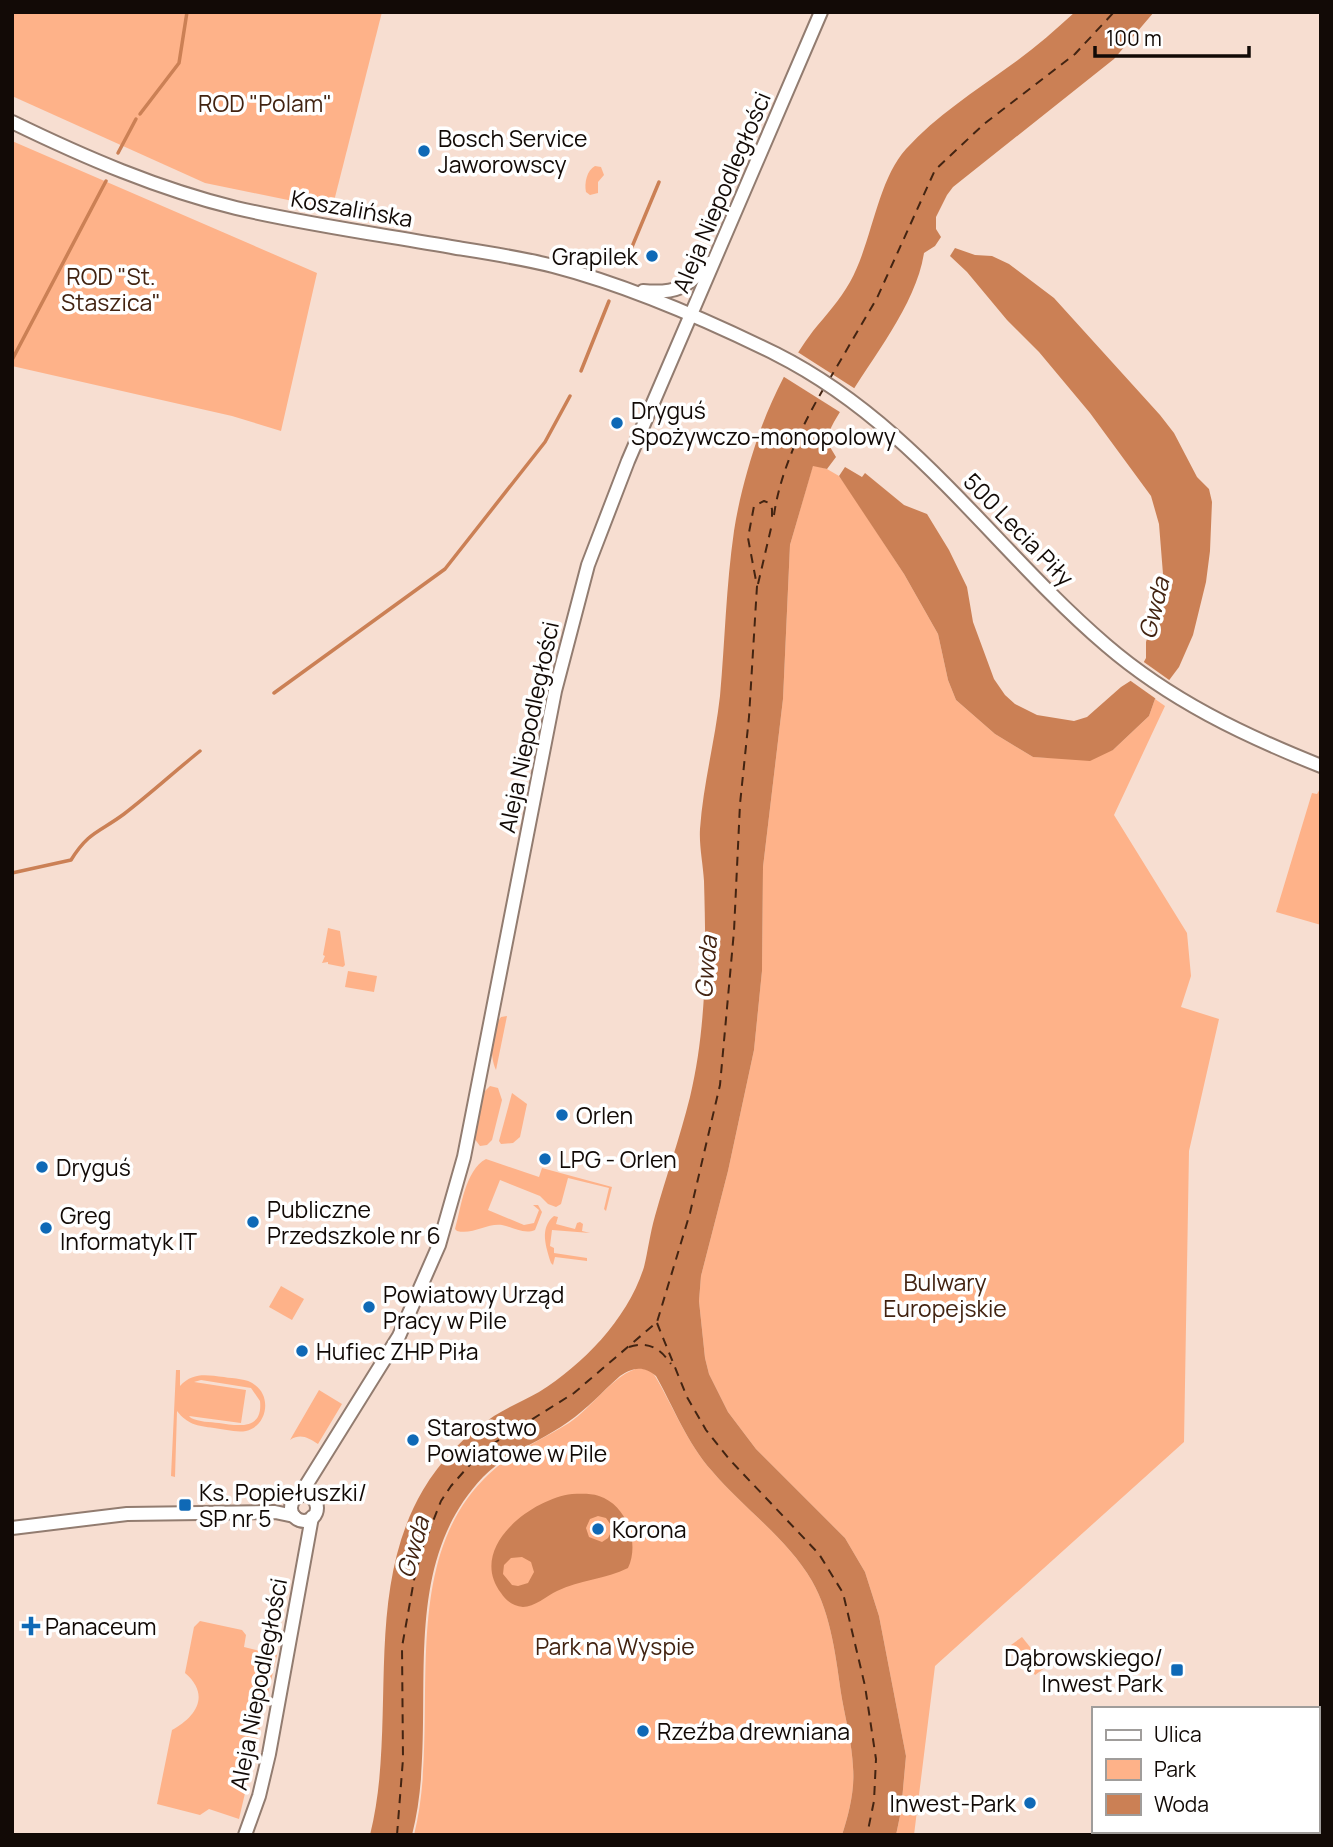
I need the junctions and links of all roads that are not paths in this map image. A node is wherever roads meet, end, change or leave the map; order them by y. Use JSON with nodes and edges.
{"nodes":[{"id":1,"x":821,"y":12,"type":"edge"},
{"id":2,"x":12,"y":122,"type":"edge"},
{"id":3,"x":718,"y":252,"type":"junction"},
{"id":4,"x":629,"y":290,"type":"junction"},
{"id":5,"x":691,"y":315,"type":"junction"},
{"id":6,"x":1321,"y":766,"type":"edge"},
{"id":7,"x":323,"y":1461,"type":"junction"},
{"id":8,"x":300,"y":1511,"type":"junction"},
{"id":9,"x":12,"y":1528,"type":"edge"},
{"id":10,"x":245,"y":1835,"type":"edge"}],
"edges":[{"from":1,"to":3,"type":"street","name":"Aleja Niepodległości"},
{"from":2,"to":4,"type":"street","name":"Koszalińska"},
{"from":3,"to":4,"type":"street"},
{"from":3,"to":5,"type":"street","name":"Aleja Niepodległości"},
{"from":4,"to":5,"type":"street","name":"Koszalińska"},
{"from":5,"to":6,"type":"street","name":"500 Lecia Piły"},
{"from":5,"to":7,"type":"street","name":"Aleja Niepodległości"},
{"from":7,"to":8,"type":"street","name":"Aleja Niepodległości"},
{"from":7,"to":8,"type":"street","name":"Aleja Niepodległości"},
{"from":8,"to":9,"type":"street"},
{"from":8,"to":10,"type":"street","name":"Aleja Niepodległości"}]}
